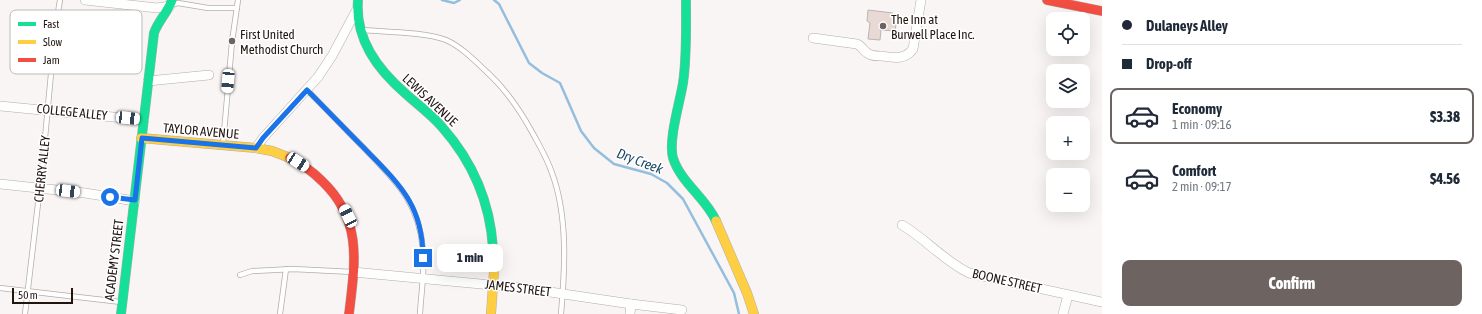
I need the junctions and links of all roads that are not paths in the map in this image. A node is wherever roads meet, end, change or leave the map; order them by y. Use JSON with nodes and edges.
{"nodes":[{"id":1,"x":60,"y":0,"type":"edge"},
{"id":2,"x":84,"y":0,"type":"edge"},
{"id":3,"x":238,"y":0,"type":"edge"},
{"id":4,"x":358,"y":0,"type":"edge"},
{"id":5,"x":686,"y":0,"type":"edge"},
{"id":6,"x":921,"y":0,"type":"edge"},
{"id":7,"x":1047,"y":0,"type":"edge"},
{"id":8,"x":1058,"y":1,"type":"edge"},
{"id":9,"x":171,"y":3,"type":"edge"},
{"id":10,"x":237,"y":8,"type":"junction"},
{"id":11,"x":58,"y":10,"type":"edge"},
{"id":12,"x":356,"y":11,"type":"junction"},
{"id":13,"x":1102,"y":11,"type":"edge"},
{"id":14,"x":360,"y":30,"type":"junction"},
{"id":15,"x":813,"y":38,"type":"dead end"},
{"id":16,"x":51,"y":74,"type":"edge"},
{"id":17,"x":209,"y":75,"type":"dead end"},
{"id":18,"x":148,"y":81,"type":"junction"},
{"id":19,"x":307,"y":90,"type":"junction"},
{"id":20,"x":0,"y":106,"type":"edge"},
{"id":21,"x":48,"y":110,"type":"junction"},
{"id":22,"x":144,"y":120,"type":"junction"},
{"id":23,"x":142,"y":138,"type":"junction"},
{"id":24,"x":223,"y":146,"type":"junction"},
{"id":25,"x":256,"y":148,"type":"junction"},
{"id":26,"x":0,"y":184,"type":"edge"},
{"id":27,"x":40,"y":188,"type":"junction"},
{"id":28,"x":135,"y":200,"type":"junction"},
{"id":29,"x":902,"y":225,"type":"dead end"},
{"id":30,"x":286,"y":270,"type":"junction"},
{"id":31,"x":353,"y":272,"type":"junction"},
{"id":32,"x":240,"y":275,"type":"dead end"},
{"id":33,"x":423,"y":279,"type":"junction"},
{"id":34,"x":494,"y":285,"type":"junction"},
{"id":35,"x":0,"y":288,"type":"edge"},
{"id":36,"x":27,"y":291,"type":"junction"},
{"id":37,"x":563,"y":294,"type":"junction"},
{"id":38,"x":1068,"y":295,"type":"junction"},
{"id":39,"x":122,"y":302,"type":"junction"},
{"id":40,"x":1102,"y":302,"type":"edge"},
{"id":41,"x":631,"y":304,"type":"junction"},
{"id":42,"x":682,"y":310,"type":"dead end"},
{"id":43,"x":25,"y":314,"type":"edge"},
{"id":44,"x":121,"y":314,"type":"edge"},
{"id":45,"x":280,"y":314,"type":"edge"},
{"id":46,"x":349,"y":314,"type":"edge"},
{"id":47,"x":420,"y":314,"type":"edge"},
{"id":48,"x":491,"y":314,"type":"edge"},
{"id":49,"x":561,"y":314,"type":"edge"},
{"id":50,"x":630,"y":314,"type":"edge"},
{"id":51,"x":754,"y":314,"type":"edge"},
{"id":52,"x":1062,"y":314,"type":"edge"}],
"edges":[{"from":1,"to":11,"type":"lane","name":"CHERRY ALLEY"},
{"from":2,"to":9,"type":"street"},
{"from":3,"to":10,"type":"lane"},
{"from":4,"to":12,"type":"street","name":"LEWIS AVENUE"},
{"from":5,"to":51,"type":"street"},
{"from":6,"to":15,"type":"street"},
{"from":7,"to":8,"type":"street"},
{"from":8,"to":13,"type":"street"},
{"from":9,"to":10,"type":"lane"},
{"from":9,"to":18,"type":"street","name":"ACADEMY STREET"},
{"from":10,"to":24,"type":"lane"},
{"from":12,"to":14,"type":"street","name":"LEWIS AVENUE"},
{"from":12,"to":19,"type":"street"},
{"from":14,"to":34,"type":"street","name":"LEWIS AVENUE"},
{"from":14,"to":37,"type":"lane"},
{"from":16,"to":21,"type":"lane","name":"CHERRY ALLEY"},
{"from":17,"to":18,"type":"street"},
{"from":18,"to":22,"type":"street","name":"ACADEMY STREET"},
{"from":19,"to":25,"type":"street"},
{"from":19,"to":33,"type":"lane"},
{"from":20,"to":21,"type":"street","name":"COLLEGE ALLEY"},
{"from":21,"to":22,"type":"street","name":"COLLEGE ALLEY"},
{"from":21,"to":27,"type":"lane","name":"CHERRY ALLEY"},
{"from":22,"to":23,"type":"street","name":"ACADEMY STREET"},
{"from":23,"to":24,"type":"street","name":"TAYLOR AVENUE"},
{"from":23,"to":28,"type":"street","name":"ACADEMY STREET"},
{"from":24,"to":25,"type":"street","name":"TAYLOR AVENUE"},
{"from":25,"to":31,"type":"street","name":"TAYLOR AVENUE"},
{"from":26,"to":27,"type":"street"},
{"from":27,"to":28,"type":"street"},
{"from":27,"to":36,"type":"lane","name":"CHERRY ALLEY"},
{"from":28,"to":39,"type":"street","name":"ACADEMY STREET"},
{"from":29,"to":38,"type":"street","name":"BOONE STREET"},
{"from":30,"to":31,"type":"lane"},
{"from":30,"to":32,"type":"lane"},
{"from":30,"to":45,"type":"lane"},
{"from":31,"to":33,"type":"street","name":"JAMES STREET"},
{"from":31,"to":46,"type":"street","name":"TAYLOR AVENUE"},
{"from":33,"to":34,"type":"street","name":"JAMES STREET"},
{"from":33,"to":47,"type":"lane"},
{"from":34,"to":37,"type":"street","name":"JAMES STREET"},
{"from":34,"to":48,"type":"street","name":"LEWIS AVENUE"},
{"from":35,"to":36,"type":"lane"},
{"from":36,"to":39,"type":"lane"},
{"from":36,"to":43,"type":"lane","name":"CHERRY ALLEY"},
{"from":37,"to":41,"type":"street","name":"JAMES STREET"},
{"from":37,"to":49,"type":"lane"},
{"from":38,"to":40,"type":"street","name":"BOONE STREET"},
{"from":38,"to":52,"type":"street"},
{"from":39,"to":44,"type":"street","name":"ACADEMY STREET"},
{"from":41,"to":42,"type":"street","name":"JAMES STREET"},
{"from":41,"to":50,"type":"street"}]}
